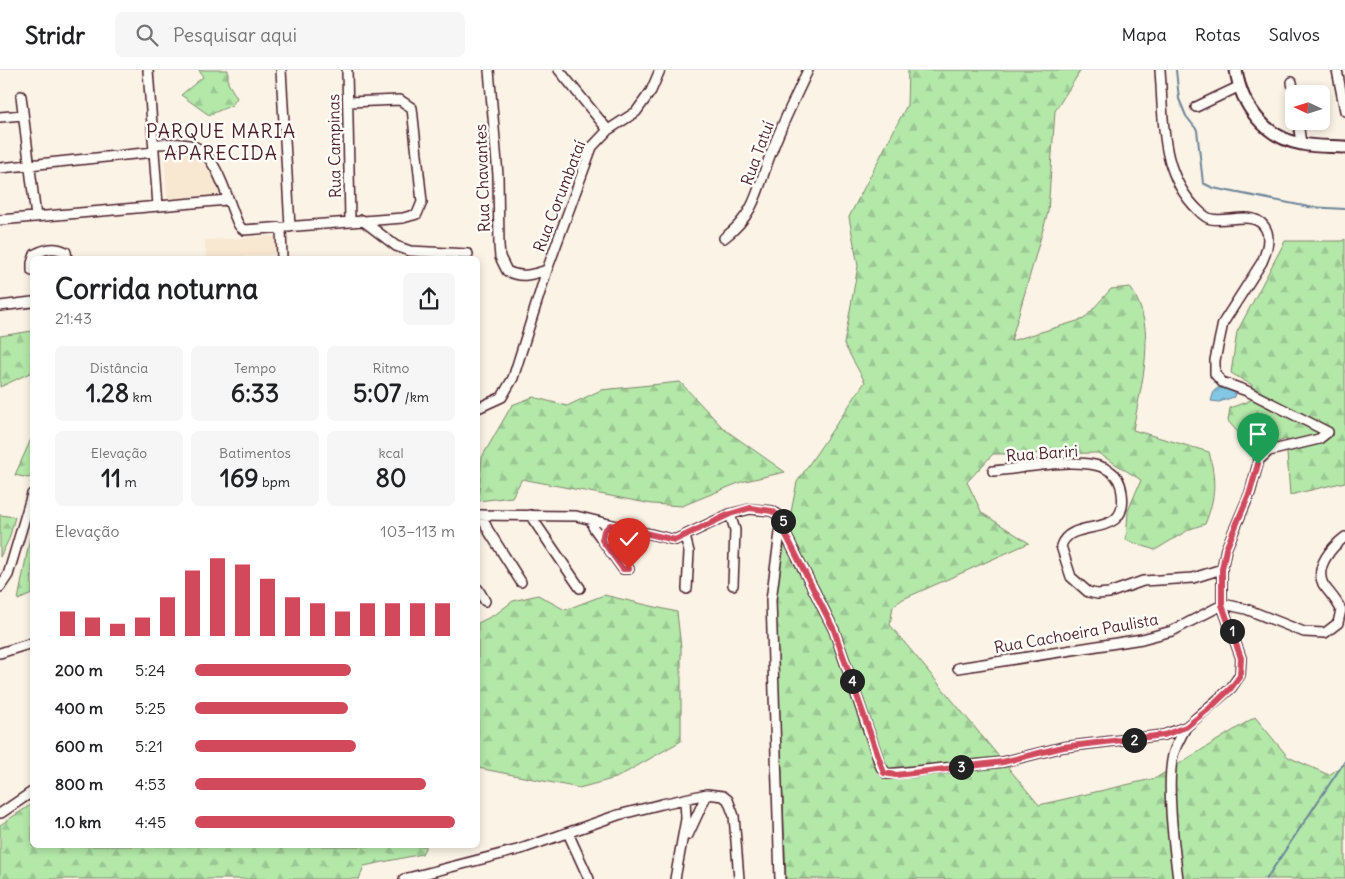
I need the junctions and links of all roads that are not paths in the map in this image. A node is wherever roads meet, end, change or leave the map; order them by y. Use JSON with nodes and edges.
{"nodes":[{"id":1,"x":148,"y":70,"type":"edge"},
{"id":2,"x":281,"y":70,"type":"edge"},
{"id":3,"x":347,"y":70,"type":"edge"},
{"id":4,"x":489,"y":70,"type":"edge"},
{"id":5,"x":558,"y":70,"type":"edge"},
{"id":6,"x":660,"y":70,"type":"edge"},
{"id":7,"x":808,"y":70,"type":"edge"},
{"id":8,"x":1160,"y":70,"type":"edge"},
{"id":9,"x":1236,"y":70,"type":"edge"},
{"id":10,"x":1337,"y":70,"type":"edge"},
{"id":11,"x":1292,"y":82,"type":"dead end"},
{"id":12,"x":1292,"y":85,"type":"edge"},
{"id":13,"x":1238,"y":87,"type":"junction"},
{"id":14,"x":21,"y":96,"type":"dead end"},
{"id":15,"x":348,"y":102,"type":"junction"},
{"id":16,"x":1196,"y":107,"type":"dead end"},
{"id":17,"x":1345,"y":110,"type":"edge"},
{"id":18,"x":23,"y":115,"type":"junction"},
{"id":19,"x":0,"y":117,"type":"edge"},
{"id":20,"x":608,"y":130,"type":"junction"},
{"id":21,"x":1299,"y":130,"type":"edge"},
{"id":22,"x":1301,"y":144,"type":"junction"},
{"id":23,"x":1345,"y":146,"type":"edge"},
{"id":24,"x":154,"y":148,"type":"junction"},
{"id":25,"x":30,"y":166,"type":"junction"},
{"id":26,"x":0,"y":168,"type":"edge"},
{"id":27,"x":228,"y":200,"type":"junction"},
{"id":28,"x":158,"y":206,"type":"junction"},
{"id":29,"x":36,"y":217,"type":"junction"},
{"id":30,"x":0,"y":220,"type":"edge"},
{"id":31,"x":362,"y":220,"type":"junction"},
{"id":32,"x":350,"y":221,"type":"junction"},
{"id":33,"x":290,"y":227,"type":"junction"},
{"id":34,"x":281,"y":228,"type":"junction"},
{"id":35,"x":724,"y":238,"type":"dead end"},
{"id":36,"x":468,"y":254,"type":"dead end"},
{"id":37,"x":34,"y":256,"type":"edge"},
{"id":38,"x":67,"y":256,"type":"edge"},
{"id":39,"x":282,"y":256,"type":"edge"},
{"id":40,"x":547,"y":270,"type":"junction"},
{"id":41,"x":30,"y":302,"type":"edge"},
{"id":42,"x":0,"y":306,"type":"edge"},
{"id":43,"x":480,"y":407,"type":"edge"},
{"id":44,"x":993,"y":472,"type":"dead end"},
{"id":45,"x":30,"y":501,"type":"edge"},
{"id":46,"x":730,"y":514,"type":"junction"},
{"id":47,"x":480,"y":515,"type":"edge"},
{"id":48,"x":530,"y":515,"type":"junction"},
{"id":49,"x":480,"y":517,"type":"edge"},
{"id":50,"x":782,"y":518,"type":"junction"},
{"id":51,"x":592,"y":520,"type":"junction"},
{"id":52,"x":610,"y":525,"type":"junction"},
{"id":53,"x":686,"y":536,"type":"junction"},
{"id":54,"x":1345,"y":537,"type":"edge"},
{"id":55,"x":602,"y":540,"type":"junction"},
{"id":56,"x":629,"y":569,"type":"dead end"},
{"id":57,"x":1222,"y":569,"type":"junction"},
{"id":58,"x":521,"y":582,"type":"dead end"},
{"id":59,"x":733,"y":585,"type":"dead end"},
{"id":60,"x":0,"y":587,"type":"edge"},
{"id":61,"x":580,"y":588,"type":"dead end"},
{"id":62,"x":687,"y":589,"type":"dead end"},
{"id":63,"x":480,"y":593,"type":"edge"},
{"id":64,"x":485,"y":601,"type":"dead end"},
{"id":65,"x":1222,"y":605,"type":"junction"},
{"id":66,"x":30,"y":644,"type":"edge"},
{"id":67,"x":0,"y":653,"type":"edge"},
{"id":68,"x":958,"y":668,"type":"dead end"},
{"id":69,"x":1186,"y":727,"type":"junction"},
{"id":70,"x":30,"y":793,"type":"edge"},
{"id":71,"x":707,"y":794,"type":"junction"},
{"id":72,"x":685,"y":799,"type":"junction"},
{"id":73,"x":1,"y":813,"type":"edge"},
{"id":74,"x":568,"y":833,"type":"junction"},
{"id":75,"x":683,"y":847,"type":"junction"},
{"id":76,"x":404,"y":879,"type":"edge"},
{"id":77,"x":589,"y":879,"type":"edge"},
{"id":78,"x":675,"y":879,"type":"edge"},
{"id":79,"x":738,"y":879,"type":"edge"},
{"id":80,"x":780,"y":879,"type":"edge"},
{"id":81,"x":1178,"y":879,"type":"edge"}],
"edges":[{"from":1,"to":24,"type":"street"},
{"from":2,"to":33,"type":"street"},
{"from":3,"to":15,"type":"street","name":"Rua Campinas"},
{"from":4,"to":40,"type":"street","name":"Rua Chavantes"},
{"from":5,"to":20,"type":"street"},
{"from":6,"to":20,"type":"street","name":"Rua Corumbataí"},
{"from":7,"to":35,"type":"street","name":"Rua Tatuí"},
{"from":8,"to":57,"type":"street"},
{"from":9,"to":13,"type":"main road"},
{"from":10,"to":17,"type":"street"},
{"from":11,"to":12,"type":"street"},
{"from":13,"to":16,"type":"street"},
{"from":13,"to":22,"type":"main road"},
{"from":14,"to":18,"type":"street"},
{"from":15,"to":31,"type":"street"},
{"from":15,"to":32,"type":"street","name":"Rua Campinas"},
{"from":18,"to":19,"type":"street"},
{"from":18,"to":25,"type":"street"},
{"from":20,"to":40,"type":"street","name":"Rua Corumbataí"},
{"from":21,"to":22,"type":"street"},
{"from":22,"to":23,"type":"main road"},
{"from":24,"to":25,"type":"street"},
{"from":24,"to":27,"type":"street"},
{"from":24,"to":28,"type":"street"},
{"from":25,"to":26,"type":"street"},
{"from":25,"to":29,"type":"street"},
{"from":27,"to":28,"type":"street"},
{"from":27,"to":34,"type":"street"},
{"from":28,"to":29,"type":"street"},
{"from":29,"to":30,"type":"street"},
{"from":31,"to":32,"type":"street"},
{"from":31,"to":36,"type":"street"},
{"from":32,"to":33,"type":"street"},
{"from":33,"to":34,"type":"street"},
{"from":34,"to":39,"type":"street"},
{"from":37,"to":38,"type":"street"},
{"from":40,"to":43,"type":"street","name":"Rua Corumbataí"},
{"from":41,"to":42,"type":"street"},
{"from":44,"to":57,"type":"street","name":"Rua Bariri"},
{"from":45,"to":60,"type":"street"},
{"from":46,"to":50,"type":"street"},
{"from":46,"to":53,"type":"street"},
{"from":46,"to":59,"type":"street"},
{"from":47,"to":48,"type":"street"},
{"from":48,"to":51,"type":"street"},
{"from":48,"to":61,"type":"street"},
{"from":49,"to":58,"type":"street"},
{"from":50,"to":69,"type":"street"},
{"from":50,"to":80,"type":"street"},
{"from":51,"to":52,"type":"street"},
{"from":51,"to":55,"type":"street"},
{"from":52,"to":53,"type":"street"},
{"from":52,"to":55,"type":"street"},
{"from":53,"to":62,"type":"street"},
{"from":54,"to":65,"type":"street"},
{"from":55,"to":56,"type":"street"},
{"from":57,"to":65,"type":"street"},
{"from":63,"to":64,"type":"street"},
{"from":65,"to":68,"type":"street","name":"Rua Cachoeira Paulista"},
{"from":65,"to":69,"type":"street"},
{"from":66,"to":67,"type":"street"},
{"from":69,"to":81,"type":"street"},
{"from":70,"to":73,"type":"street"},
{"from":71,"to":72,"type":"street"},
{"from":71,"to":75,"type":"street"},
{"from":71,"to":79,"type":"street"},
{"from":72,"to":74,"type":"street"},
{"from":72,"to":75,"type":"street"},
{"from":74,"to":76,"type":"street"},
{"from":74,"to":77,"type":"street"},
{"from":75,"to":78,"type":"street"}]}
